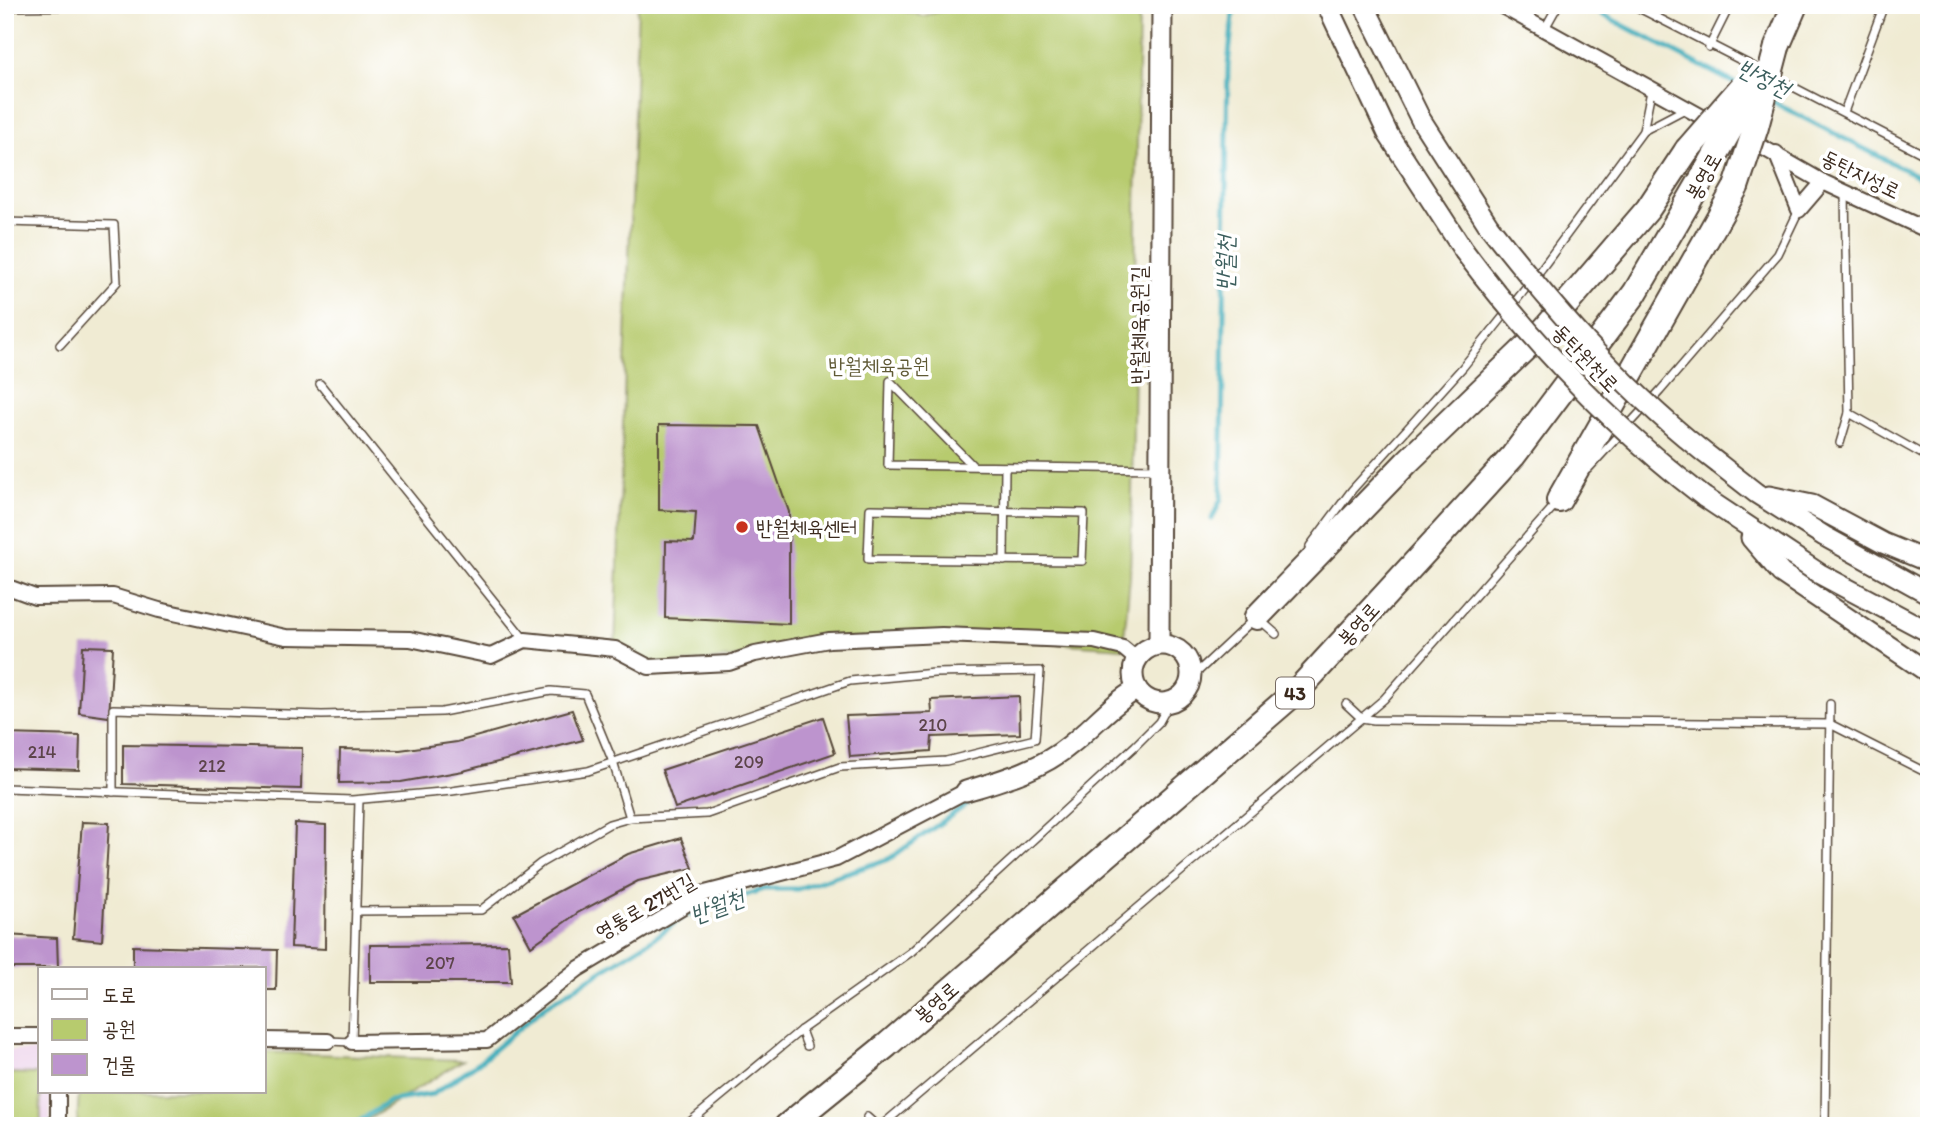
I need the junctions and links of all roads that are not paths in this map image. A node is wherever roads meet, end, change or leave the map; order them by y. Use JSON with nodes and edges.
{"nodes":[{"id":1,"x":189,"y":5,"type":"edge"},
{"id":2,"x":1162,"y":5,"type":"edge"},
{"id":3,"x":1327,"y":5,"type":"edge"},
{"id":4,"x":1364,"y":5,"type":"edge"},
{"id":5,"x":1500,"y":5,"type":"edge"},
{"id":6,"x":1558,"y":5,"type":"edge"},
{"id":7,"x":1633,"y":5,"type":"edge"},
{"id":8,"x":1730,"y":5,"type":"edge"},
{"id":9,"x":1795,"y":5,"type":"edge"},
{"id":10,"x":1884,"y":5,"type":"edge"},
{"id":11,"x":5,"y":7,"type":"edge"},
{"id":12,"x":1544,"y":30,"type":"junction"},
{"id":13,"x":1709,"y":47,"type":"junction"},
{"id":14,"x":1777,"y":47,"type":"junction"},
{"id":15,"x":1651,"y":91,"type":"junction"},
{"id":16,"x":1685,"y":109,"type":"junction"},
{"id":17,"x":1844,"y":112,"type":"junction"},
{"id":18,"x":1643,"y":131,"type":"junction"},
{"id":19,"x":1776,"y":153,"type":"junction"},
{"id":20,"x":1929,"y":157,"type":"edge"},
{"id":21,"x":1823,"y":181,"type":"junction"},
{"id":22,"x":1845,"y":192,"type":"junction"},
{"id":23,"x":1799,"y":210,"type":"junction"},
{"id":24,"x":5,"y":222,"type":"edge"},
{"id":25,"x":1929,"y":231,"type":"edge"},
{"id":26,"x":60,"y":345,"type":"dead end"},
{"id":27,"x":320,"y":384,"type":"dead end"},
{"id":28,"x":1849,"y":413,"type":"junction"},
{"id":29,"x":1840,"y":443,"type":"dead end"},
{"id":30,"x":1929,"y":458,"type":"edge"},
{"id":31,"x":973,"y":466,"type":"junction"},
{"id":32,"x":1005,"y":467,"type":"junction"},
{"id":33,"x":1161,"y":469,"type":"junction"},
{"id":34,"x":1756,"y":494,"type":"junction"},
{"id":35,"x":1559,"y":500,"type":"junction"},
{"id":36,"x":1004,"y":511,"type":"junction"},
{"id":37,"x":1737,"y":522,"type":"junction"},
{"id":38,"x":1004,"y":561,"type":"junction"},
{"id":39,"x":1929,"y":562,"type":"edge"},
{"id":40,"x":5,"y":586,"type":"edge"},
{"id":41,"x":1929,"y":594,"type":"edge"},
{"id":42,"x":1257,"y":617,"type":"junction"},
{"id":43,"x":1929,"y":632,"type":"edge"},
{"id":44,"x":1276,"y":634,"type":"dead end"},
{"id":45,"x":525,"y":640,"type":"junction"},
{"id":46,"x":1159,"y":644,"type":"junction"},
{"id":47,"x":1136,"y":659,"type":"junction"},
{"id":48,"x":1929,"y":673,"type":"edge"},
{"id":49,"x":1191,"y":678,"type":"junction"},
{"id":50,"x":1137,"y":689,"type":"junction"},
{"id":51,"x":1170,"y":702,"type":"junction"},
{"id":52,"x":1346,"y":704,"type":"dead end"},
{"id":53,"x":1830,"y":704,"type":"dead end"},
{"id":54,"x":1361,"y":718,"type":"junction"},
{"id":55,"x":1830,"y":724,"type":"junction"},
{"id":56,"x":613,"y":762,"type":"junction"},
{"id":57,"x":1929,"y":774,"type":"edge"},
{"id":58,"x":5,"y":788,"type":"edge"},
{"id":59,"x":966,"y":791,"type":"joint"},
{"id":60,"x":113,"y":792,"type":"junction"},
{"id":61,"x":359,"y":800,"type":"junction"},
{"id":62,"x":630,"y":818,"type":"junction"},
{"id":63,"x":356,"y":911,"type":"junction"},
{"id":64,"x":801,"y":1030,"type":"junction"},
{"id":65,"x":5,"y":1036,"type":"edge"},
{"id":66,"x":38,"y":1037,"type":"edge"},
{"id":67,"x":266,"y":1040,"type":"edge"},
{"id":68,"x":328,"y":1041,"type":"joint"},
{"id":69,"x":352,"y":1042,"type":"junction"},
{"id":70,"x":807,"y":1046,"type":"dead end"},
{"id":71,"x":58,"y":1092,"type":"edge"},
{"id":72,"x":867,"y":1116,"type":"dead end"},
{"id":73,"x":58,"y":1126,"type":"edge"},
{"id":74,"x":685,"y":1126,"type":"edge"},
{"id":75,"x":787,"y":1126,"type":"edge"},
{"id":76,"x":879,"y":1126,"type":"edge"},
{"id":77,"x":1825,"y":1126,"type":"edge"}],
"edges":[{"from":1,"to":11,"type":"lane"},
{"from":2,"to":33,"type":"main road","name":"반월체육공원길"},
{"from":3,"to":37,"type":"main road","name":"동탄원천로","bridge":true},
{"from":4,"to":34,"type":"main road","name":"동탄원천로","bridge":true},
{"from":5,"to":12,"type":"street","name":"동탄지성로"},
{"from":6,"to":12,"type":"lane"},
{"from":7,"to":13,"type":"lane"},
{"from":8,"to":13,"type":"lane"},
{"from":9,"to":14,"type":"highway","name":"봉영로","number":"43"},
{"from":10,"to":17,"type":"lane"},
{"from":12,"to":15,"type":"street","name":"동탄지성로"},
{"from":13,"to":17,"type":"lane"},
{"from":14,"to":35,"type":"highway","bridge":true},
{"from":14,"to":42,"type":"highway","bridge":true},
{"from":14,"to":75,"type":"highway","name":"봉영로","number":"43","bridge":true},
{"from":15,"to":16,"type":"street","name":"동탄지성로"},
{"from":15,"to":18,"type":"lane"},
{"from":16,"to":18,"type":"lane"},
{"from":16,"to":19,"type":"street","name":"동탄지성로"},
{"from":17,"to":20,"type":"lane"},
{"from":18,"to":42,"type":"lane"},
{"from":19,"to":21,"type":"street","name":"동탄지성로"},
{"from":19,"to":23,"type":"street"},
{"from":21,"to":22,"type":"street","name":"동탄지성로"},
{"from":21,"to":23,"type":"street"},
{"from":22,"to":25,"type":"street","name":"동탄지성로"},
{"from":22,"to":28,"type":"lane"},
{"from":23,"to":35,"type":"lane"},
{"from":24,"to":26,"type":"lane"},
{"from":27,"to":45,"type":"lane"},
{"from":28,"to":29,"type":"lane"},
{"from":28,"to":30,"type":"lane"},
{"from":31,"to":31,"type":"lane"},
{"from":31,"to":32,"type":"lane"},
{"from":32,"to":33,"type":"lane"},
{"from":32,"to":36,"type":"lane"},
{"from":33,"to":46,"type":"main road","name":"반월체육공원길"},
{"from":34,"to":39,"type":"main road"},
{"from":34,"to":41,"type":"main road","name":"동탄원천로"},
{"from":35,"to":54,"type":"lane"},
{"from":36,"to":38,"type":"lane"},
{"from":36,"to":38,"type":"lane"},
{"from":36,"to":38,"type":"lane"},
{"from":37,"to":43,"type":"main road","name":"동탄원천로"},
{"from":37,"to":48,"type":"main road"},
{"from":40,"to":45,"type":"street"},
{"from":42,"to":44,"type":"lane"},
{"from":42,"to":49,"type":"lane"},
{"from":45,"to":47,"type":"street"},
{"from":46,"to":47,"type":"main road"},
{"from":46,"to":49,"type":"main road"},
{"from":47,"to":50,"type":"main road"},
{"from":49,"to":51,"type":"main road"},
{"from":50,"to":51,"type":"main road"},
{"from":50,"to":59,"type":"main road"},
{"from":51,"to":64,"type":"lane"},
{"from":52,"to":54,"type":"lane"},
{"from":53,"to":55,"type":"lane"},
{"from":54,"to":55,"type":"lane"},
{"from":54,"to":76,"type":"lane"},
{"from":55,"to":57,"type":"lane"},
{"from":55,"to":77,"type":"lane"},
{"from":56,"to":60,"type":"lane"},
{"from":56,"to":61,"type":"lane"},
{"from":56,"to":62,"type":"lane"},
{"from":56,"to":62,"type":"lane"},
{"from":58,"to":60,"type":"lane"},
{"from":59,"to":69,"type":"street","name":"영통로 27번길"},
{"from":60,"to":61,"type":"lane"},
{"from":61,"to":63,"type":"lane"},
{"from":62,"to":63,"type":"lane"},
{"from":63,"to":69,"type":"lane"},
{"from":64,"to":70,"type":"lane"},
{"from":64,"to":74,"type":"lane"},
{"from":65,"to":66,"type":"street"},
{"from":67,"to":68,"type":"street"},
{"from":68,"to":69,"type":"lane"},
{"from":71,"to":73,"type":"street"},
{"from":72,"to":76,"type":"lane"}]}
